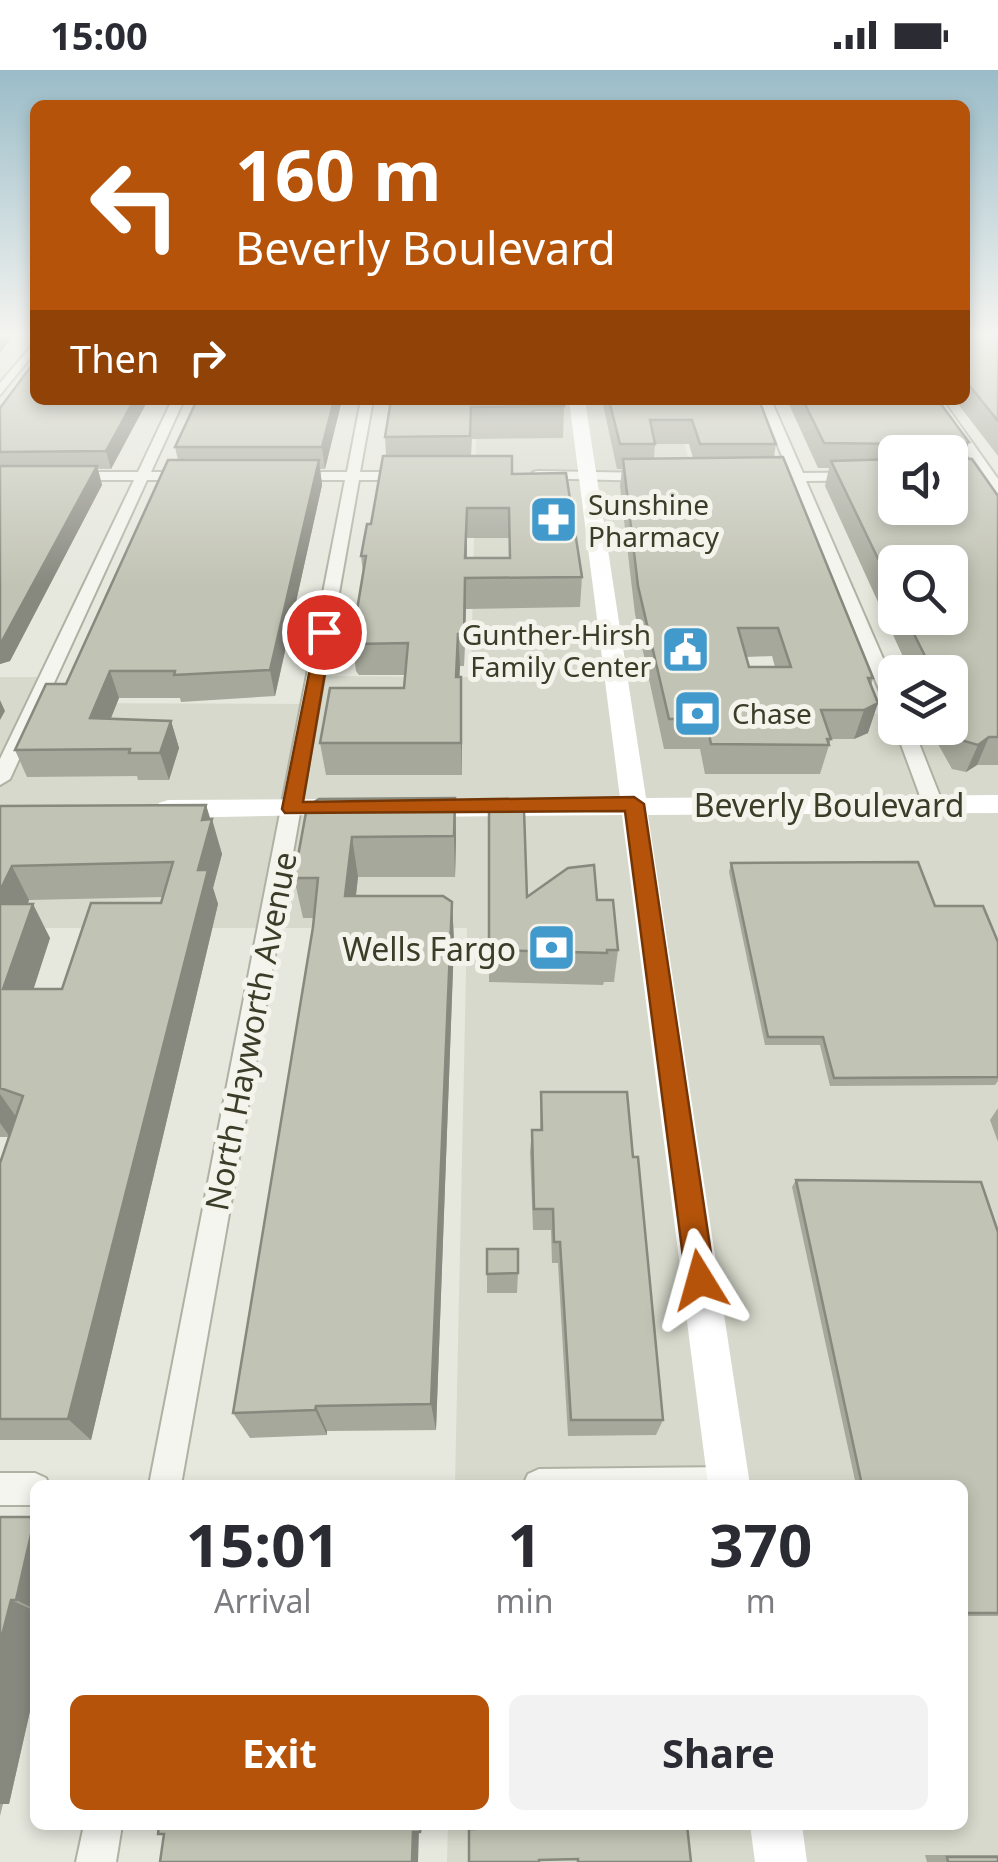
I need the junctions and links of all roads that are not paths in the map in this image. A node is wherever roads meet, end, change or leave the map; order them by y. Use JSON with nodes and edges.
{"nodes":[{"id":1,"x":169,"y":419,"type":"edge"},
{"id":2,"x":363,"y":419,"type":"edge"},
{"id":3,"x":580,"y":419,"type":"edge"},
{"id":4,"x":773,"y":419,"type":"edge"},
{"id":5,"x":950,"y":419,"type":"edge"},
{"id":6,"x":56,"y":476,"type":"edge"},
{"id":7,"x":140,"y":476,"type":"junction"},
{"id":8,"x":213,"y":476,"type":"edge"},
{"id":9,"x":286,"y":476,"type":"edge"},
{"id":10,"x":352,"y":476,"type":"junction"},
{"id":11,"x":423,"y":476,"type":"edge"},
{"id":12,"x":528,"y":476,"type":"edge"},
{"id":13,"x":588,"y":476,"type":"junction"},
{"id":14,"x":796,"y":476,"type":"junction"},
{"id":15,"x":878,"y":476,"type":"edge"},
{"id":16,"x":993,"y":476,"type":"edge"},
{"id":17,"x":673,"y":477,"type":"edge"},
{"id":18,"x":748,"y":477,"type":"edge"},
{"id":19,"x":998,"y":489,"type":"edge"},
{"id":20,"x":878,"y":667,"type":"edge"},
{"id":21,"x":910,"y":745,"type":"edge"},
{"id":22,"x":0,"y":779,"type":"edge"},
{"id":23,"x":634,"y":804,"type":"junction"},
{"id":24,"x":933,"y":804,"type":"junction"},
{"id":25,"x":998,"y":804,"type":"edge"},
{"id":26,"x":292,"y":809,"type":"junction"},
{"id":27,"x":133,"y":810,"type":"edge"},
{"id":28,"x":167,"y":1480,"type":"edge"},
{"id":29,"x":728,"y":1480,"type":"edge"},
{"id":30,"x":30,"y":1488,"type":"edge"},
{"id":31,"x":0,"y":1489,"type":"edge"},
{"id":32,"x":102,"y":1830,"type":"edge"},
{"id":33,"x":777,"y":1830,"type":"edge"},
{"id":34,"x":96,"y":1862,"type":"edge"},
{"id":35,"x":782,"y":1862,"type":"edge"}],
"edges":[{"from":1,"to":7,"type":"street"},
{"from":2,"to":10,"type":"street","name":"North Hayworth Avenue"},
{"from":3,"to":13,"type":"main road"},
{"from":4,"to":14,"type":"street"},
{"from":5,"to":16,"type":"street"},
{"from":6,"to":7,"type":"street"},
{"from":7,"to":8,"type":"street"},
{"from":7,"to":22,"type":"street"},
{"from":9,"to":10,"type":"street"},
{"from":10,"to":11,"type":"street"},
{"from":10,"to":26,"type":"street","name":"North Hayworth Avenue"},
{"from":12,"to":13,"type":"street"},
{"from":13,"to":17,"type":"street"},
{"from":13,"to":23,"type":"main road"},
{"from":14,"to":15,"type":"street"},
{"from":14,"to":18,"type":"street"},
{"from":14,"to":20,"type":"street"},
{"from":16,"to":19,"type":"street"},
{"from":21,"to":24,"type":"street"},
{"from":23,"to":24,"type":"main road","name":"Beverly Boulevard"},
{"from":23,"to":26,"type":"main road","name":"Beverly Boulevard"},
{"from":23,"to":29,"type":"main road"},
{"from":24,"to":25,"type":"main road","name":"Beverly Boulevard"},
{"from":26,"to":27,"type":"main road","name":"Beverly Boulevard"},
{"from":26,"to":28,"type":"street","name":"North Hayworth Avenue"},
{"from":30,"to":31,"type":"street"},
{"from":32,"to":34,"type":"street"},
{"from":33,"to":35,"type":"main road"}]}
